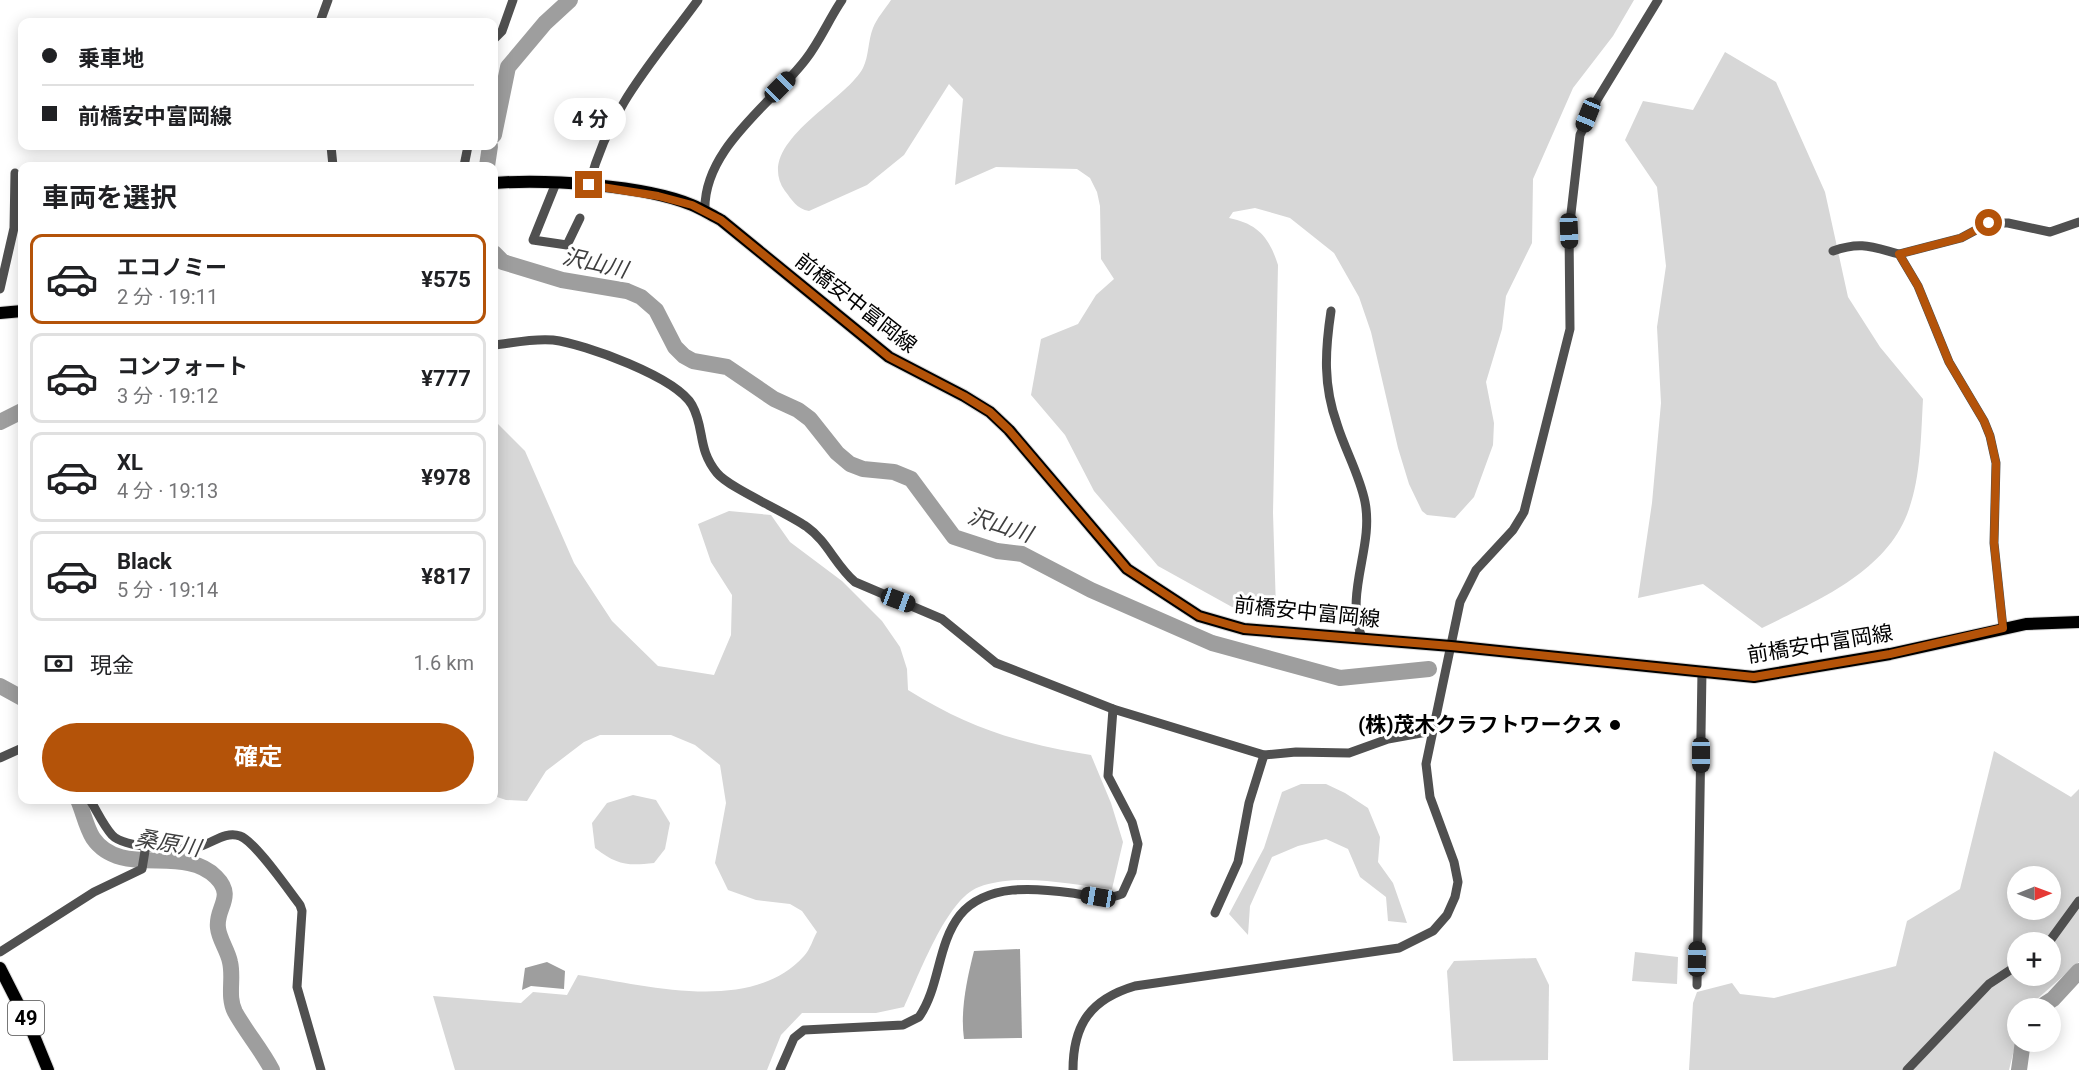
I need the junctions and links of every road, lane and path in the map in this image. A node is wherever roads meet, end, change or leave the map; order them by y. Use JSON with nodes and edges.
{"nodes":[{"id":1,"x":328,"y":0,"type":"edge"},
{"id":2,"x":513,"y":0,"type":"edge"},
{"id":3,"x":698,"y":0,"type":"edge"},
{"id":4,"x":842,"y":0,"type":"edge"},
{"id":5,"x":1658,"y":0,"type":"edge"},
{"id":6,"x":321,"y":18,"type":"edge"},
{"id":7,"x":498,"y":35,"type":"edge"},
{"id":8,"x":15,"y":173,"type":"dead end"},
{"id":9,"x":498,"y":183,"type":"edge"},
{"id":10,"x":556,"y":183,"type":"junction"},
{"id":11,"x":589,"y":185,"type":"junction"},
{"id":12,"x":705,"y":212,"type":"junction"},
{"id":13,"x":580,"y":218,"type":"dead end"},
{"id":14,"x":2079,"y":222,"type":"edge"},
{"id":15,"x":1833,"y":251,"type":"dead end"},
{"id":16,"x":1899,"y":254,"type":"junction"},
{"id":17,"x":0,"y":289,"type":"edge"},
{"id":18,"x":18,"y":311,"type":"edge"},
{"id":19,"x":1331,"y":311,"type":"dead end"},
{"id":20,"x":0,"y":313,"type":"edge"},
{"id":21,"x":498,"y":345,"type":"edge"},
{"id":22,"x":2079,"y":622,"type":"edge"},
{"id":23,"x":2003,"y":628,"type":"junction"},
{"id":24,"x":1362,"y":638,"type":"junction"},
{"id":25,"x":1451,"y":646,"type":"junction"},
{"id":26,"x":1702,"y":671,"type":"junction"},
{"id":27,"x":1113,"y":710,"type":"junction"},
{"id":28,"x":1432,"y":731,"type":"junction"},
{"id":29,"x":18,"y":750,"type":"edge"},
{"id":30,"x":1264,"y":754,"type":"junction"},
{"id":31,"x":0,"y":758,"type":"edge"},
{"id":32,"x":93,"y":804,"type":"edge"},
{"id":33,"x":146,"y":845,"type":"junction"},
{"id":34,"x":2079,"y":901,"type":"edge"},
{"id":35,"x":1215,"y":913,"type":"dead end"},
{"id":36,"x":2056,"y":932,"type":"edge"},
{"id":37,"x":0,"y":951,"type":"edge"},
{"id":38,"x":0,"y":968,"type":"edge"},
{"id":39,"x":2007,"y":972,"type":"edge"},
{"id":40,"x":1697,"y":985,"type":"dead end"},
{"id":41,"x":48,"y":1070,"type":"edge"},
{"id":42,"x":321,"y":1070,"type":"edge"},
{"id":43,"x":780,"y":1070,"type":"edge"},
{"id":44,"x":1073,"y":1070,"type":"edge"},
{"id":45,"x":1907,"y":1070,"type":"edge"}],
"edges":[{"from":1,"to":6,"type":"street"},
{"from":2,"to":7,"type":"street"},
{"from":3,"to":11,"type":"street"},
{"from":4,"to":12,"type":"street"},
{"from":5,"to":25,"type":"street"},
{"from":8,"to":17,"type":"street"},
{"from":9,"to":10,"type":"main road","name":"前橋安中富岡線"},
{"from":10,"to":11,"type":"main road","name":"前橋安中富岡線"},
{"from":10,"to":13,"type":"street"},
{"from":11,"to":12,"type":"main road","name":"前橋安中富岡線"},
{"from":12,"to":24,"type":"main road","name":"前橋安中富岡線"},
{"from":14,"to":16,"type":"street"},
{"from":15,"to":16,"type":"street"},
{"from":16,"to":23,"type":"street"},
{"from":18,"to":20,"type":"main road"},
{"from":19,"to":24,"type":"street"},
{"from":21,"to":27,"type":"street"},
{"from":22,"to":23,"type":"main road","name":"前橋安中富岡線"},
{"from":23,"to":26,"type":"main road","name":"前橋安中富岡線"},
{"from":24,"to":25,"type":"main road","name":"前橋安中富岡線"},
{"from":25,"to":26,"type":"main road","name":"前橋安中富岡線"},
{"from":25,"to":28,"type":"street"},
{"from":26,"to":40,"type":"street"},
{"from":27,"to":30,"type":"street"},
{"from":27,"to":43,"type":"street"},
{"from":28,"to":30,"type":"street"},
{"from":28,"to":44,"type":"street"},
{"from":29,"to":31,"type":"street"},
{"from":30,"to":35,"type":"street"},
{"from":32,"to":33,"type":"street"},
{"from":33,"to":37,"type":"street"},
{"from":33,"to":42,"type":"street"},
{"from":34,"to":36,"type":"street"},
{"from":38,"to":41,"type":"main road","number":"49"},
{"from":39,"to":45,"type":"street"}]}
